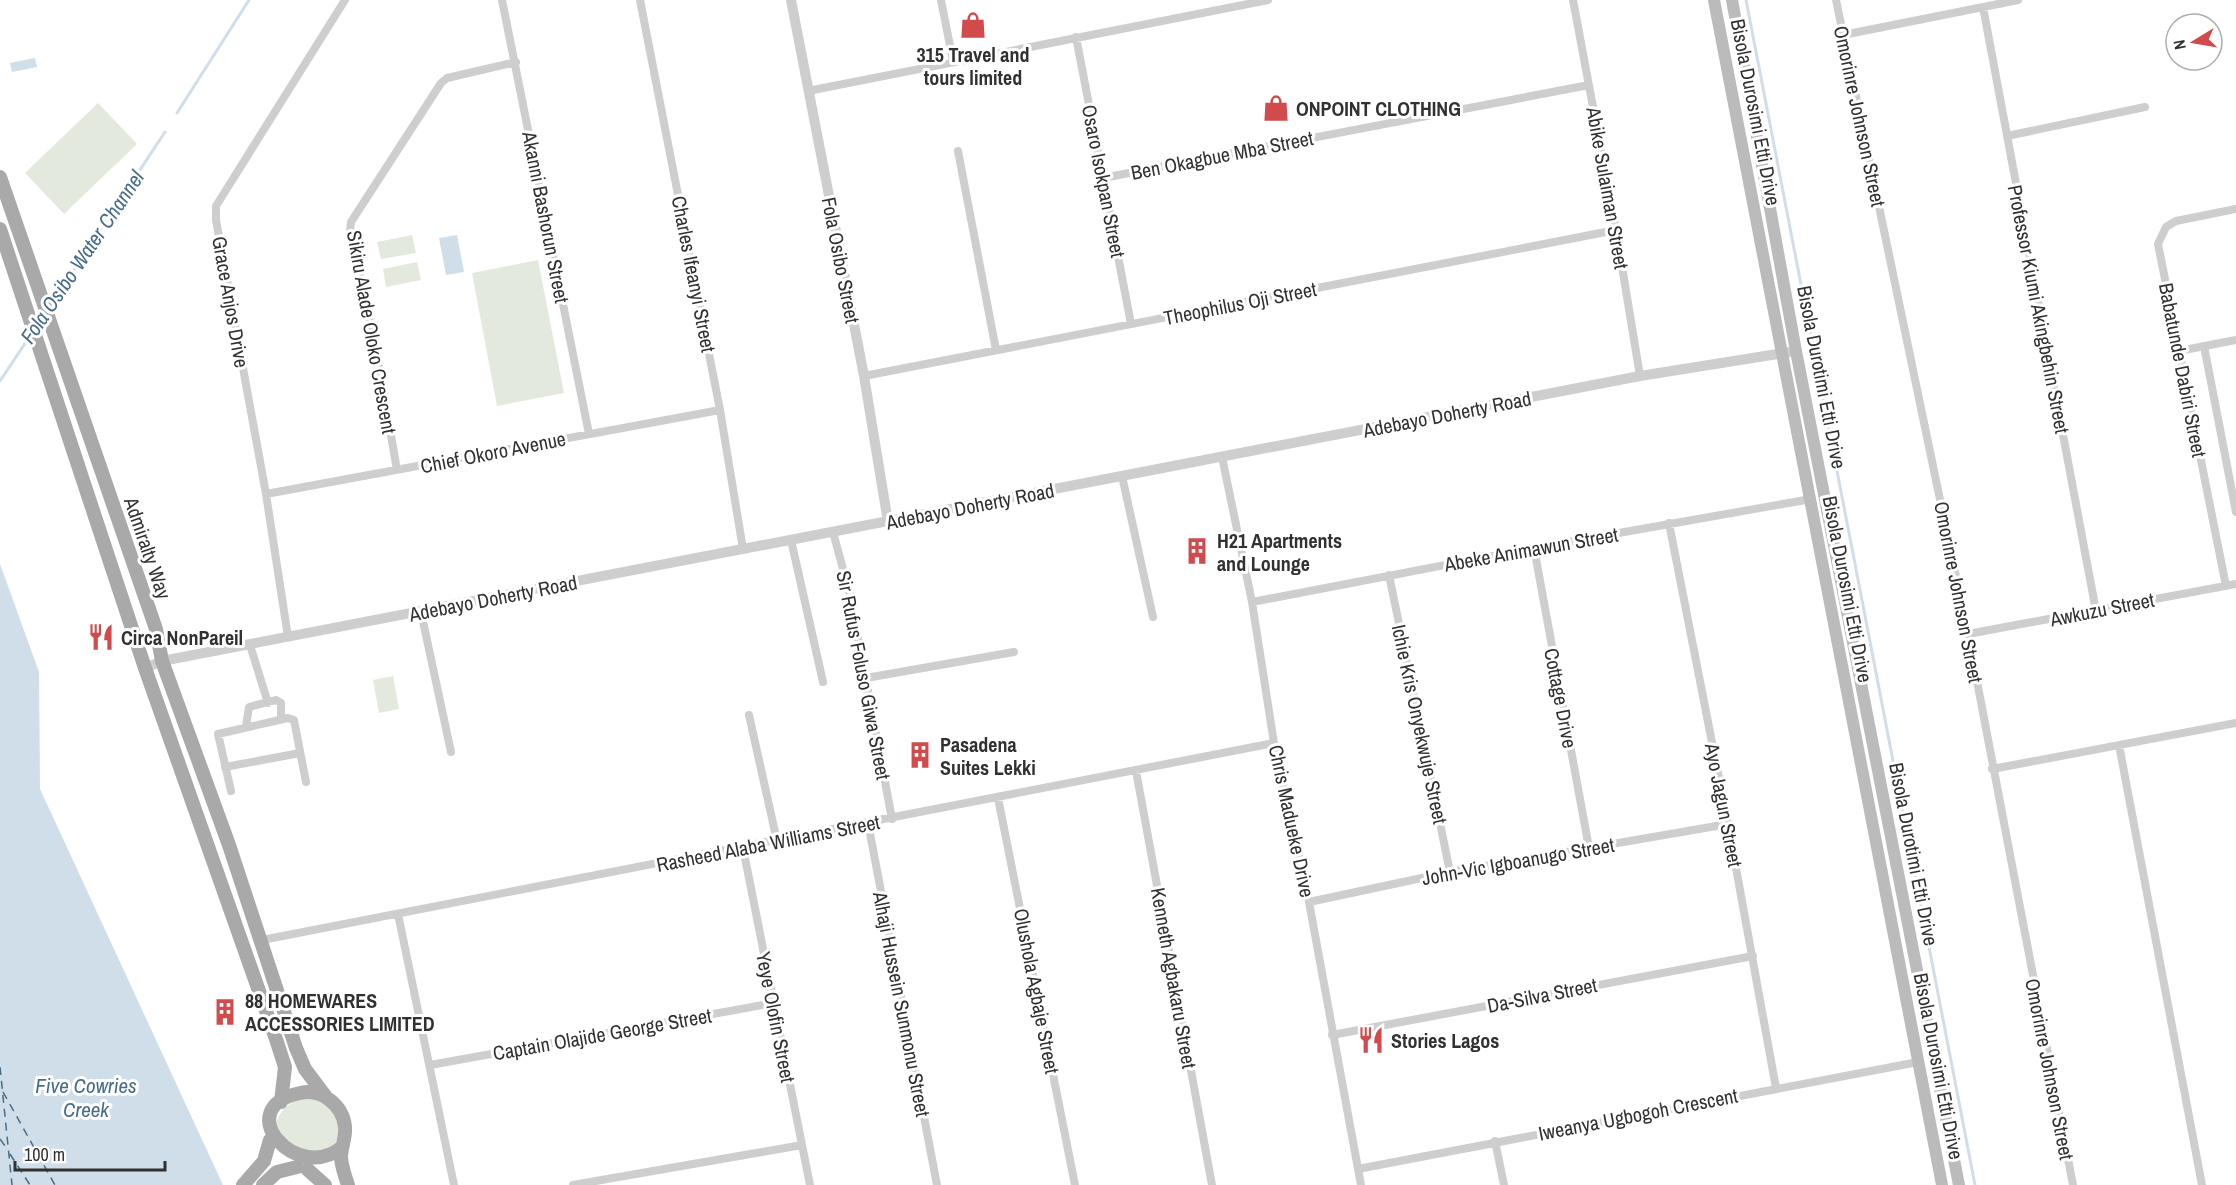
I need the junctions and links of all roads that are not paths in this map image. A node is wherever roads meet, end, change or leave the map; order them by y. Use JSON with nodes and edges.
{"nodes":[{"id":1,"x":345,"y":0,"type":"edge"},
{"id":2,"x":502,"y":0,"type":"edge"},
{"id":3,"x":640,"y":0,"type":"edge"},
{"id":4,"x":791,"y":0,"type":"edge"},
{"id":5,"x":941,"y":0,"type":"edge"},
{"id":6,"x":1269,"y":0,"type":"edge"},
{"id":7,"x":1573,"y":0,"type":"edge"},
{"id":8,"x":1714,"y":0,"type":"edge"},
{"id":9,"x":1732,"y":0,"type":"edge"},
{"id":10,"x":1836,"y":0,"type":"edge"},
{"id":11,"x":2018,"y":0,"type":"edge"},
{"id":12,"x":1983,"y":7,"type":"junction"},
{"id":13,"x":1843,"y":36,"type":"junction"},
{"id":14,"x":1076,"y":38,"type":"junction"},
{"id":15,"x":954,"y":61,"type":"junction"},
{"id":16,"x":516,"y":62,"type":"junction"},
{"id":17,"x":1589,"y":85,"type":"junction"},
{"id":18,"x":808,"y":91,"type":"junction"},
{"id":19,"x":2145,"y":107,"type":"dead end"},
{"id":20,"x":2007,"y":136,"type":"junction"},
{"id":21,"x":958,"y":151,"type":"dead end"},
{"id":22,"x":0,"y":177,"type":"edge"},
{"id":23,"x":1103,"y":178,"type":"junction"},
{"id":24,"x":2236,"y":209,"type":"edge"},
{"id":25,"x":0,"y":229,"type":"edge"},
{"id":26,"x":1616,"y":230,"type":"junction"},
{"id":27,"x":1131,"y":324,"type":"junction"},
{"id":28,"x":2236,"y":340,"type":"edge"},
{"id":29,"x":2204,"y":346,"type":"junction"},
{"id":30,"x":996,"y":350,"type":"junction"},
{"id":31,"x":1796,"y":351,"type":"junction"},
{"id":32,"x":2179,"y":351,"type":"junction"},
{"id":33,"x":1782,"y":354,"type":"junction"},
{"id":34,"x":864,"y":376,"type":"junction"},
{"id":35,"x":1640,"y":376,"type":"junction"},
{"id":36,"x":720,"y":410,"type":"junction"},
{"id":37,"x":589,"y":434,"type":"junction"},
{"id":38,"x":1222,"y":458,"type":"junction"},
{"id":39,"x":397,"y":470,"type":"junction"},
{"id":40,"x":1122,"y":476,"type":"junction"},
{"id":41,"x":266,"y":494,"type":"junction"},
{"id":42,"x":1811,"y":499,"type":"junction"},
{"id":43,"x":2236,"y":512,"type":"edge"},
{"id":44,"x":888,"y":522,"type":"junction"},
{"id":45,"x":1669,"y":523,"type":"junction"},
{"id":46,"x":834,"y":532,"type":"junction"},
{"id":47,"x":791,"y":540,"type":"junction"},
{"id":48,"x":1534,"y":548,"type":"junction"},
{"id":49,"x":743,"y":549,"type":"junction"},
{"id":50,"x":1389,"y":575,"type":"junction"},
{"id":51,"x":2236,"y":584,"type":"edge"},
{"id":52,"x":2226,"y":586,"type":"junction"},
{"id":53,"x":1252,"y":602,"type":"junction"},
{"id":54,"x":2096,"y":610,"type":"junction"},
{"id":55,"x":421,"y":612,"type":"junction"},
{"id":56,"x":1153,"y":617,"type":"dead end"},
{"id":57,"x":1968,"y":634,"type":"junction"},
{"id":58,"x":288,"y":637,"type":"junction"},
{"id":59,"x":250,"y":645,"type":"junction"},
{"id":60,"x":1014,"y":652,"type":"dead end"},
{"id":61,"x":162,"y":661,"type":"junction"},
{"id":62,"x":145,"y":668,"type":"junction"},
{"id":63,"x":866,"y":678,"type":"junction"},
{"id":64,"x":823,"y":682,"type":"dead end"},
{"id":65,"x":268,"y":702,"type":"junction"},
{"id":66,"x":749,"y":715,"type":"dead end"},
{"id":67,"x":281,"y":719,"type":"junction"},
{"id":68,"x":2236,"y":723,"type":"edge"},
{"id":69,"x":246,"y":726,"type":"junction"},
{"id":70,"x":1274,"y":743,"type":"junction"},
{"id":71,"x":2119,"y":745,"type":"junction"},
{"id":72,"x":451,"y":752,"type":"dead end"},
{"id":73,"x":300,"y":753,"type":"junction"},
{"id":74,"x":225,"y":767,"type":"junction"},
{"id":75,"x":1992,"y":769,"type":"junction"},
{"id":76,"x":1136,"y":771,"type":"junction"},
{"id":77,"x":306,"y":782,"type":"dead end"},
{"id":78,"x":231,"y":790,"type":"dead end"},
{"id":79,"x":998,"y":798,"type":"junction"},
{"id":80,"x":892,"y":819,"type":"junction"},
{"id":81,"x":868,"y":823,"type":"junction"},
{"id":82,"x":1728,"y":824,"type":"junction"},
{"id":83,"x":777,"y":841,"type":"junction"},
{"id":84,"x":743,"y":848,"type":"junction"},
{"id":85,"x":1589,"y":848,"type":"junction"},
{"id":86,"x":1450,"y":872,"type":"junction"},
{"id":87,"x":1309,"y":902,"type":"junction"},
{"id":88,"x":398,"y":914,"type":"junction"},
{"id":89,"x":262,"y":940,"type":"junction"},
{"id":90,"x":1752,"y":956,"type":"junction"},
{"id":91,"x":774,"y":1003,"type":"junction"},
{"id":92,"x":1332,"y":1035,"type":"junction"},
{"id":93,"x":1918,"y":1062,"type":"junction"},
{"id":94,"x":430,"y":1065,"type":"junction"},
{"id":95,"x":1776,"y":1088,"type":"junction"},
{"id":96,"x":326,"y":1097,"type":"junction"},
{"id":97,"x":281,"y":1102,"type":"junction"},
{"id":98,"x":270,"y":1140,"type":"junction"},
{"id":99,"x":1495,"y":1141,"type":"junction"},
{"id":100,"x":802,"y":1145,"type":"junction"},
{"id":101,"x":342,"y":1146,"type":"junction"},
{"id":102,"x":302,"y":1168,"type":"junction"},
{"id":103,"x":1358,"y":1168,"type":"junction"},
{"id":104,"x":261,"y":1181,"type":"edge"},
{"id":105,"x":243,"y":1185,"type":"edge"},
{"id":106,"x":325,"y":1185,"type":"edge"},
{"id":107,"x":348,"y":1185,"type":"edge"},
{"id":108,"x":454,"y":1185,"type":"edge"},
{"id":109,"x":573,"y":1185,"type":"edge"},
{"id":110,"x":810,"y":1185,"type":"edge"},
{"id":111,"x":937,"y":1185,"type":"edge"},
{"id":112,"x":1075,"y":1185,"type":"edge"},
{"id":113,"x":1212,"y":1185,"type":"edge"},
{"id":114,"x":1361,"y":1185,"type":"edge"},
{"id":115,"x":1504,"y":1185,"type":"edge"},
{"id":116,"x":1942,"y":1185,"type":"edge"},
{"id":117,"x":1959,"y":1185,"type":"edge"},
{"id":118,"x":2073,"y":1185,"type":"edge"},
{"id":119,"x":2202,"y":1185,"type":"edge"}],
"edges":[{"from":1,"to":41,"type":"street","name":"Grace Anjos Drive"},
{"from":2,"to":16,"type":"street","name":"Akanni Bashorun Street"},
{"from":3,"to":36,"type":"street","name":"Charles Ifeanyi Street"},
{"from":4,"to":18,"type":"street","name":"Fola Osibo Street"},
{"from":5,"to":15,"type":"street"},
{"from":6,"to":14,"type":"street"},
{"from":7,"to":17,"type":"street","name":"Abike Sulaiman Street"},
{"from":8,"to":33,"type":"main road","name":"Bisola Durosimi Etti Drive"},
{"from":9,"to":31,"type":"main road","name":"Bisola Durotimi Etti Drive"},
{"from":10,"to":13,"type":"street","name":"Omorinre Johnson Street"},
{"from":11,"to":12,"type":"street"},
{"from":12,"to":13,"type":"street"},
{"from":12,"to":20,"type":"street","name":"Professor Kiumi Akingbehin Street"},
{"from":13,"to":57,"type":"street","name":"Omorinre Johnson Street"},
{"from":14,"to":15,"type":"street"},
{"from":14,"to":23,"type":"street","name":"Osaro Isokpan Street"},
{"from":15,"to":18,"type":"street"},
{"from":16,"to":37,"type":"street","name":"Akanni Bashorun Street"},
{"from":16,"to":39,"type":"street","name":"Sikiru Alade Oloko Crescent"},
{"from":17,"to":23,"type":"street","name":"Ben Okagbue Mba Street"},
{"from":17,"to":26,"type":"street","name":"Abike Sulaiman Street"},
{"from":18,"to":34,"type":"street","name":"Fola Osibo Street"},
{"from":19,"to":20,"type":"street"},
{"from":20,"to":54,"type":"street","name":"Professor Kiumi Akingbehin Street"},
{"from":21,"to":30,"type":"street"},
{"from":22,"to":61,"type":"main road","name":"Admiralty Way"},
{"from":23,"to":27,"type":"street","name":"Osaro Isokpan Street"},
{"from":24,"to":32,"type":"street","name":"Babatunde Dabiri Street"},
{"from":25,"to":62,"type":"main road","name":"Admiralty Way"},
{"from":26,"to":27,"type":"street","name":"Theophilus Oji Street"},
{"from":26,"to":35,"type":"street","name":"Abike Sulaiman Street"},
{"from":27,"to":30,"type":"street","name":"Theophilus Oji Street"},
{"from":28,"to":29,"type":"street"},
{"from":29,"to":32,"type":"street"},
{"from":29,"to":43,"type":"street"},
{"from":30,"to":34,"type":"street","name":"Theophilus Oji Street"},
{"from":31,"to":33,"type":"street","name":"Adebayo Doherty Road"},
{"from":31,"to":117,"type":"main road","name":"Bisola Durotimi Etti Drive"},
{"from":32,"to":52,"type":"street","name":"Babatunde Dabiri Street"},
{"from":33,"to":35,"type":"street","name":"Adebayo Doherty Road"},
{"from":33,"to":42,"type":"main road","name":"Bisola Durosimi Etti Drive"},
{"from":34,"to":44,"type":"street","name":"Fola Osibo Street"},
{"from":35,"to":38,"type":"street","name":"Adebayo Doherty Road"},
{"from":36,"to":37,"type":"street","name":"Chief Okoro Avenue"},
{"from":36,"to":49,"type":"street","name":"Charles Ifeanyi Street"},
{"from":37,"to":39,"type":"street","name":"Chief Okoro Avenue"},
{"from":38,"to":40,"type":"street","name":"Adebayo Doherty Road"},
{"from":38,"to":53,"type":"street","name":"Chris Madueke Drive"},
{"from":39,"to":41,"type":"street","name":"Chief Okoro Avenue"},
{"from":40,"to":44,"type":"street","name":"Adebayo Doherty Road"},
{"from":40,"to":56,"type":"street"},
{"from":41,"to":58,"type":"street","name":"Grace Anjos Drive"},
{"from":42,"to":45,"type":"street","name":"Abeke Animawun Street"},
{"from":42,"to":93,"type":"main road","name":"Bisola Durosimi Etti Drive"},
{"from":44,"to":46,"type":"street","name":"Adebayo Doherty Road"},
{"from":45,"to":48,"type":"street","name":"Abeke Animawun Street"},
{"from":45,"to":82,"type":"street","name":"Ayo Jagun Street"},
{"from":46,"to":47,"type":"street","name":"Adebayo Doherty Road"},
{"from":46,"to":63,"type":"street","name":"Sir Rufus Foluso Giwa Street"},
{"from":47,"to":49,"type":"street","name":"Adebayo Doherty Road"},
{"from":47,"to":64,"type":"street"},
{"from":48,"to":50,"type":"street","name":"Abeke Animawun Street"},
{"from":48,"to":85,"type":"street","name":"Cottage Drive"},
{"from":49,"to":55,"type":"street","name":"Adebayo Doherty Road"},
{"from":50,"to":53,"type":"street","name":"Abeke Animawun Street"},
{"from":50,"to":86,"type":"street","name":"Ichie Kris Onyekwuje Street"},
{"from":51,"to":52,"type":"street","name":"Awkuzu Street"},
{"from":52,"to":54,"type":"street","name":"Awkuzu Street"},
{"from":53,"to":70,"type":"street","name":"Chris Madueke Drive"},
{"from":54,"to":57,"type":"street","name":"Awkuzu Street"},
{"from":55,"to":58,"type":"street","name":"Adebayo Doherty Road"},
{"from":55,"to":72,"type":"street"},
{"from":57,"to":75,"type":"street","name":"Omorinre Johnson Street"},
{"from":58,"to":59,"type":"street","name":"Adebayo Doherty Road"},
{"from":59,"to":61,"type":"street","name":"Adebayo Doherty Road"},
{"from":59,"to":65,"type":"street"},
{"from":60,"to":63,"type":"street"},
{"from":61,"to":62,"type":"street","name":"Adebayo Doherty Road"},
{"from":61,"to":89,"type":"main road","name":"Admiralty Way"},
{"from":62,"to":97,"type":"main road","name":"Admiralty Way"},
{"from":63,"to":80,"type":"street","name":"Sir Rufus Foluso Giwa Street"},
{"from":65,"to":67,"type":"street"},
{"from":65,"to":69,"type":"street"},
{"from":66,"to":83,"type":"street"},
{"from":67,"to":69,"type":"street"},
{"from":67,"to":73,"type":"street"},
{"from":68,"to":71,"type":"street"},
{"from":69,"to":74,"type":"street"},
{"from":70,"to":76,"type":"street","name":"Rasheed Alaba Williams Street"},
{"from":70,"to":87,"type":"street","name":"Chris Madueke Drive"},
{"from":71,"to":75,"type":"street"},
{"from":71,"to":119,"type":"street"},
{"from":73,"to":74,"type":"street"},
{"from":73,"to":77,"type":"street"},
{"from":74,"to":78,"type":"street"},
{"from":75,"to":118,"type":"street","name":"Omorinre Johnson Street"},
{"from":76,"to":79,"type":"street","name":"Rasheed Alaba Williams Street"},
{"from":76,"to":113,"type":"street","name":"Kenneth Agbakaru Street"},
{"from":79,"to":80,"type":"street","name":"Rasheed Alaba Williams Street"},
{"from":79,"to":112,"type":"street","name":"Olushola Agbaje Street"},
{"from":80,"to":81,"type":"street","name":"Rasheed Alaba Williams Street"},
{"from":81,"to":83,"type":"street","name":"Rasheed Alaba Williams Street"},
{"from":81,"to":111,"type":"street","name":"Alhaji Hussein Sunmonu Street"},
{"from":82,"to":85,"type":"street","name":"John-Vic Igboanugo Street"},
{"from":82,"to":90,"type":"street","name":"Ayo Jagun Street"},
{"from":83,"to":84,"type":"street","name":"Rasheed Alaba Williams Street"},
{"from":84,"to":88,"type":"street","name":"Rasheed Alaba Williams Street"},
{"from":84,"to":91,"type":"street","name":"Yeye Olofin Street"},
{"from":85,"to":86,"type":"street","name":"John-Vic Igboanugo Street"},
{"from":86,"to":87,"type":"street","name":"John-Vic Igboanugo Street"},
{"from":87,"to":92,"type":"street","name":"Chris Madueke Drive"},
{"from":88,"to":89,"type":"street","name":"Rasheed Alaba Williams Street"},
{"from":88,"to":94,"type":"street"},
{"from":89,"to":96,"type":"main road","name":"Admiralty Way"},
{"from":90,"to":92,"type":"street","name":"Da-Silva Street"},
{"from":90,"to":95,"type":"street","name":"Ayo Jagun Street"},
{"from":91,"to":94,"type":"street","name":"Captain Olajide George Street"},
{"from":91,"to":100,"type":"street","name":"Yeye Olofin Street"},
{"from":92,"to":103,"type":"street","name":"Chris Madueke Drive"},
{"from":93,"to":95,"type":"street","name":"Iweanya Ugbogoh Crescent"},
{"from":93,"to":116,"type":"main road","name":"Bisola Durosimi Etti Drive"},
{"from":94,"to":108,"type":"street"},
{"from":95,"to":99,"type":"street","name":"Iweanya Ugbogoh Crescent"},
{"from":96,"to":97,"type":"main road"},
{"from":96,"to":101,"type":"main road"},
{"from":97,"to":98,"type":"main road"},
{"from":98,"to":102,"type":"main road"},
{"from":98,"to":104,"type":"main road"},
{"from":99,"to":103,"type":"street","name":"Iweanya Ugbogoh Crescent"},
{"from":99,"to":115,"type":"street"},
{"from":100,"to":109,"type":"street"},
{"from":100,"to":110,"type":"street","name":"Yeye Olofin Street"},
{"from":101,"to":102,"type":"main road"},
{"from":101,"to":107,"type":"main road"},
{"from":102,"to":104,"type":"main road"},
{"from":102,"to":106,"type":"main road"},
{"from":103,"to":114,"type":"street","name":"Chris Madueke Drive"},
{"from":104,"to":105,"type":"main road"}]}
